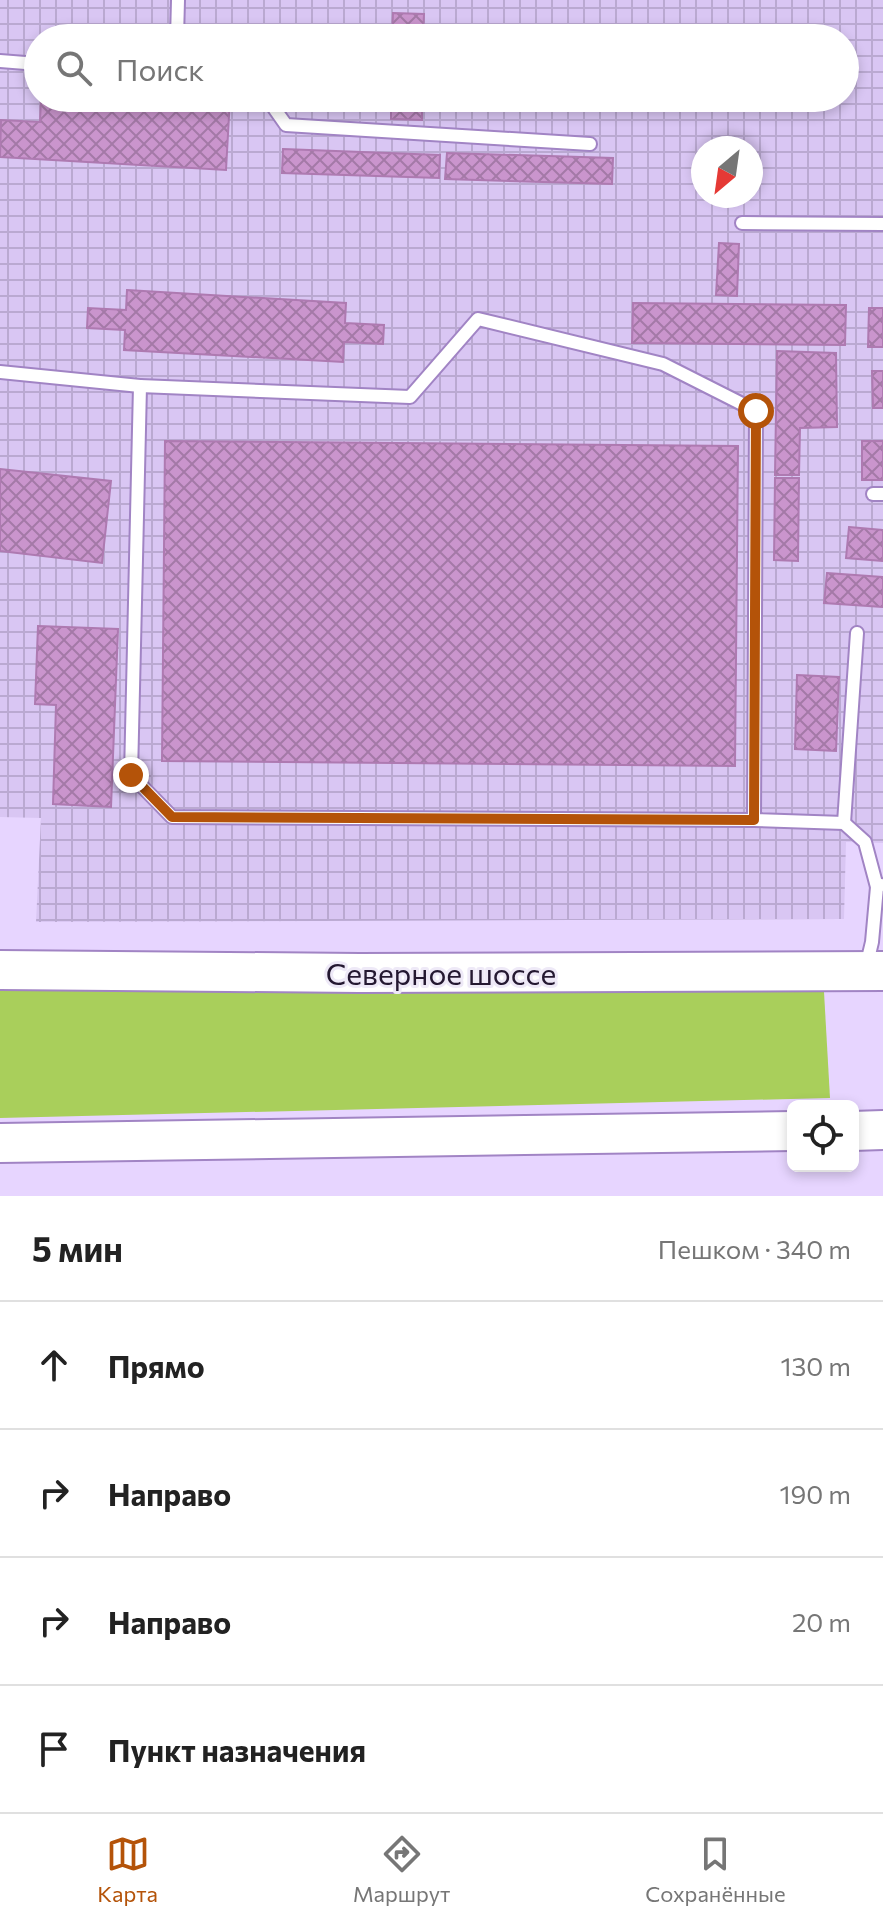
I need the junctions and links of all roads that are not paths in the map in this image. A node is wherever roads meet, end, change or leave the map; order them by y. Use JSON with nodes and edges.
{"nodes":[{"id":1,"x":178,"y":0,"type":"edge"},
{"id":2,"x":177,"y":24,"type":"edge"},
{"id":3,"x":0,"y":61,"type":"edge"},
{"id":4,"x":24,"y":63,"type":"edge"},
{"id":5,"x":277,"y":112,"type":"edge"},
{"id":6,"x":590,"y":144,"type":"dead end"},
{"id":7,"x":742,"y":223,"type":"dead end"},
{"id":8,"x":883,"y":224,"type":"edge"},
{"id":9,"x":0,"y":372,"type":"edge"},
{"id":10,"x":140,"y":386,"type":"junction"},
{"id":11,"x":857,"y":633,"type":"dead end"},
{"id":12,"x":754,"y":820,"type":"junction"},
{"id":13,"x":844,"y":823,"type":"junction"},
{"id":14,"x":880,"y":886,"type":"edge"},
{"id":15,"x":0,"y":970,"type":"edge"},
{"id":16,"x":874,"y":971,"type":"edge"},
{"id":17,"x":883,"y":1130,"type":"edge"},
{"id":18,"x":787,"y":1131,"type":"edge"},
{"id":19,"x":859,"y":1131,"type":"edge"},
{"id":20,"x":0,"y":1143,"type":"edge"}],
"edges":[{"from":1,"to":2,"type":"lane"},
{"from":3,"to":4,"type":"lane"},
{"from":5,"to":6,"type":"lane"},
{"from":7,"to":8,"type":"lane"},
{"from":9,"to":10,"type":"lane"},
{"from":10,"to":12,"type":"lane"},
{"from":10,"to":12,"type":"lane"},
{"from":11,"to":13,"type":"lane"},
{"from":12,"to":13,"type":"lane"},
{"from":13,"to":14,"type":"lane"},
{"from":14,"to":16,"type":"lane"},
{"from":15,"to":16,"type":"main road","name":"Северное шоссе"},
{"from":17,"to":19,"type":"main road"},
{"from":18,"to":20,"type":"main road"}]}
